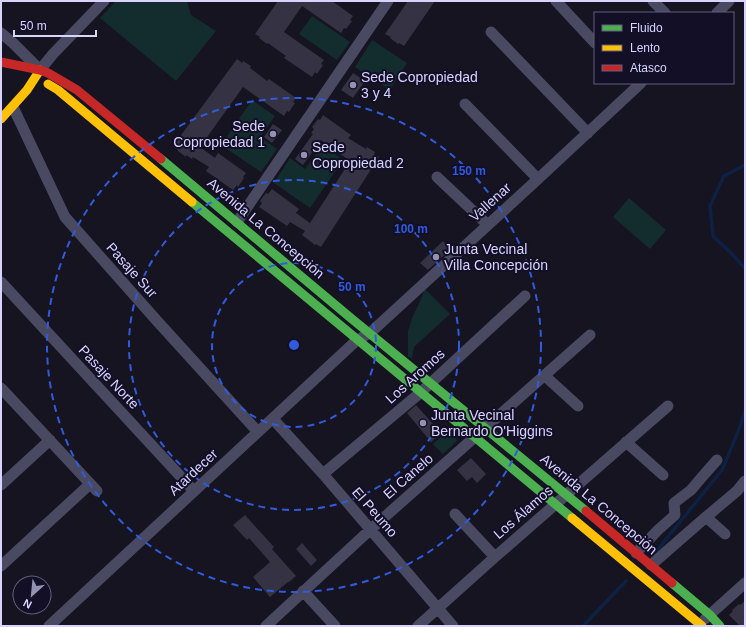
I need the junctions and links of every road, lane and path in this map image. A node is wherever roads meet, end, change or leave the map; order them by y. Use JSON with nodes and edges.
{"nodes":[{"id":1,"x":104,"y":1,"type":"edge"},
{"id":2,"x":388,"y":1,"type":"edge"},
{"id":3,"x":556,"y":1,"type":"edge"},
{"id":4,"x":653,"y":1,"type":"edge"},
{"id":5,"x":729,"y":1,"type":"edge"},
{"id":6,"x":664,"y":12,"type":"edge"},
{"id":7,"x":718,"y":12,"type":"edge"},
{"id":8,"x":491,"y":32,"type":"dead end"},
{"id":9,"x":1,"y":33,"type":"edge"},
{"id":10,"x":594,"y":42,"type":"edge"},
{"id":11,"x":1,"y":62,"type":"edge"},
{"id":12,"x":34,"y":76,"type":"junction"},
{"id":13,"x":637,"y":84,"type":"edge"},
{"id":14,"x":465,"y":104,"type":"dead end"},
{"id":15,"x":12,"y":107,"type":"junction"},
{"id":16,"x":1,"y":119,"type":"edge"},
{"id":17,"x":588,"y":133,"type":"junction"},
{"id":18,"x":437,"y":177,"type":"dead end"},
{"id":19,"x":538,"y":179,"type":"junction"},
{"id":20,"x":237,"y":222,"type":"junction"},
{"id":21,"x":488,"y":225,"type":"junction"},
{"id":22,"x":1,"y":282,"type":"edge"},
{"id":23,"x":525,"y":296,"type":"dead end"},
{"id":24,"x":370,"y":333,"type":"junction"},
{"id":25,"x":590,"y":335,"type":"dead end"},
{"id":26,"x":357,"y":340,"type":"junction"},
{"id":27,"x":545,"y":376,"type":"junction"},
{"id":28,"x":431,"y":383,"type":"junction"},
{"id":29,"x":420,"y":393,"type":"junction"},
{"id":30,"x":3,"y":395,"type":"edge"},
{"id":31,"x":578,"y":406,"type":"dead end"},
{"id":32,"x":668,"y":406,"type":"dead end"},
{"id":33,"x":272,"y":418,"type":"junction"},
{"id":34,"x":485,"y":428,"type":"junction"},
{"id":35,"x":258,"y":432,"type":"junction"},
{"id":36,"x":474,"y":438,"type":"junction"},
{"id":37,"x":50,"y":440,"type":"junction"},
{"id":38,"x":626,"y":442,"type":"junction"},
{"id":39,"x":717,"y":460,"type":"dead end"},
{"id":40,"x":323,"y":474,"type":"junction"},
{"id":41,"x":664,"y":475,"type":"dead end"},
{"id":42,"x":745,"y":481,"type":"edge"},
{"id":43,"x":1,"y":485,"type":"edge"},
{"id":44,"x":194,"y":491,"type":"junction"},
{"id":45,"x":566,"y":494,"type":"junction"},
{"id":46,"x":555,"y":504,"type":"junction"},
{"id":47,"x":456,"y":514,"type":"dead end"},
{"id":48,"x":706,"y":516,"type":"junction"},
{"id":49,"x":371,"y":529,"type":"junction"},
{"id":50,"x":725,"y":534,"type":"dead end"},
{"id":51,"x":636,"y":553,"type":"junction"},
{"id":52,"x":495,"y":557,"type":"junction"},
{"id":53,"x":651,"y":565,"type":"junction"},
{"id":54,"x":1,"y":566,"type":"edge"},
{"id":55,"x":745,"y":583,"type":"edge"},
{"id":56,"x":303,"y":591,"type":"junction"},
{"id":57,"x":438,"y":608,"type":"junction"},
{"id":58,"x":710,"y":615,"type":"junction"},
{"id":59,"x":701,"y":625,"type":"edge"},
{"id":60,"x":49,"y":626,"type":"edge"},
{"id":61,"x":266,"y":626,"type":"edge"},
{"id":62,"x":335,"y":626,"type":"edge"},
{"id":63,"x":418,"y":626,"type":"edge"},
{"id":64,"x":453,"y":626,"type":"edge"},
{"id":65,"x":720,"y":626,"type":"edge"}],
"edges":[{"from":1,"to":12,"type":"street"},
{"from":2,"to":20,"type":"street"},
{"from":3,"to":10,"type":"street"},
{"from":4,"to":6,"type":"street"},
{"from":5,"to":7,"type":"street"},
{"from":8,"to":17,"type":"street"},
{"from":9,"to":12,"type":"street"},
{"from":11,"to":12,"type":"street","name":"Avenida La Concepción"},
{"from":12,"to":15,"type":"street"},
{"from":12,"to":20,"type":"street","name":"Avenida La Concepción"},
{"from":12,"to":26,"type":"street","name":"Avenida La Concepción"},
{"from":13,"to":17,"type":"street","name":"Vallenar"},
{"from":14,"to":19,"type":"street"},
{"from":15,"to":16,"type":"street"},
{"from":15,"to":35,"type":"street","name":"Pasaje Sur"},
{"from":17,"to":19,"type":"street","name":"Vallenar"},
{"from":18,"to":21,"type":"street"},
{"from":19,"to":21,"type":"street","name":"Vallenar"},
{"from":20,"to":24,"type":"street","name":"Avenida La Concepción"},
{"from":21,"to":24,"type":"street","name":"Vallenar"},
{"from":22,"to":44,"type":"street","name":"Pasaje Norte"},
{"from":23,"to":28,"type":"street","name":"Los Aromos"},
{"from":24,"to":26,"type":"street","name":"Vallenar"},
{"from":24,"to":28,"type":"street","name":"Avenida La Concepción"},
{"from":25,"to":27,"type":"street","name":"El Canelo"},
{"from":26,"to":29,"type":"street","name":"Avenida La Concepción"},
{"from":26,"to":33,"type":"street","name":"Atardecer"},
{"from":27,"to":31,"type":"street"},
{"from":27,"to":34,"type":"street","name":"El Canelo"},
{"from":28,"to":29,"type":"street","name":"Los Aromos"},
{"from":28,"to":34,"type":"street","name":"Avenida La Concepción"},
{"from":29,"to":36,"type":"street","name":"Avenida La Concepción"},
{"from":29,"to":40,"type":"street","name":"Los Aromos"},
{"from":30,"to":37,"type":"street"},
{"from":32,"to":38,"type":"street","name":"Los Álamos"},
{"from":33,"to":35,"type":"street","name":"Atardecer"},
{"from":33,"to":40,"type":"street","name":"El Peumo"},
{"from":34,"to":36,"type":"street","name":"El Canelo"},
{"from":34,"to":45,"type":"street","name":"Avenida La Concepción"},
{"from":35,"to":44,"type":"street","name":"Atardecer"},
{"from":36,"to":46,"type":"street","name":"Avenida La Concepción"},
{"from":36,"to":49,"type":"street","name":"El Canelo"},
{"from":37,"to":43,"type":"street"},
{"from":37,"to":54,"type":"street"},
{"from":38,"to":41,"type":"street"},
{"from":38,"to":45,"type":"street","name":"Los Álamos"},
{"from":39,"to":51,"type":"street"},
{"from":40,"to":49,"type":"street","name":"El Peumo"},
{"from":42,"to":48,"type":"street"},
{"from":44,"to":60,"type":"street","name":"Atardecer"},
{"from":45,"to":46,"type":"street","name":"Los Álamos"},
{"from":45,"to":51,"type":"street","name":"Avenida La Concepción"},
{"from":46,"to":52,"type":"street","name":"Los Álamos"},
{"from":46,"to":59,"type":"street","name":"Avenida La Concepción"},
{"from":47,"to":52,"type":"street"},
{"from":48,"to":50,"type":"street"},
{"from":48,"to":53,"type":"street"},
{"from":49,"to":56,"type":"street","name":"El Canelo"},
{"from":49,"to":57,"type":"street","name":"El Peumo"},
{"from":51,"to":53,"type":"street","name":"Avenida La Concepción"},
{"from":52,"to":57,"type":"street","name":"Los Álamos"},
{"from":53,"to":58,"type":"street","name":"Avenida La Concepción"},
{"from":55,"to":58,"type":"street"},
{"from":56,"to":61,"type":"street","name":"El Canelo"},
{"from":56,"to":62,"type":"street"},
{"from":57,"to":63,"type":"street","name":"Los Álamos"},
{"from":57,"to":64,"type":"street","name":"El Peumo"},
{"from":58,"to":59,"type":"street"},
{"from":58,"to":65,"type":"street","name":"Avenida La Concepción"}]}
